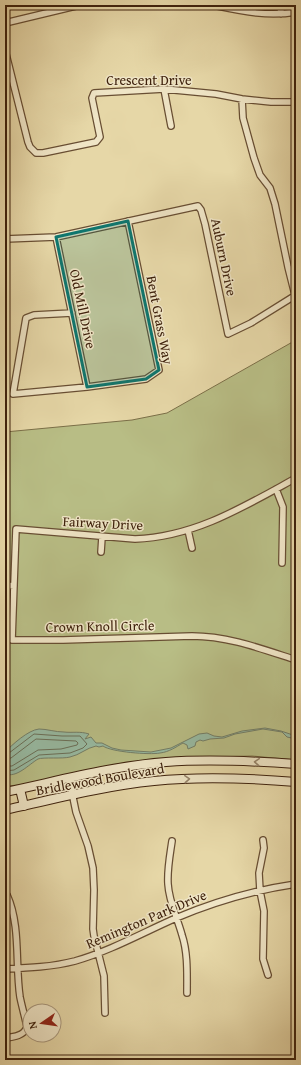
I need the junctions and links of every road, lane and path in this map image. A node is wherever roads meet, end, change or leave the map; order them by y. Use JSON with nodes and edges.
{"nodes":[{"id":1,"x":80,"y":5,"type":"edge"},
{"id":2,"x":213,"y":5,"type":"edge"},
{"id":3,"x":280,"y":5,"type":"edge"},
{"id":4,"x":66,"y":6,"type":"edge"},
{"id":5,"x":296,"y":12,"type":"edge"},
{"id":6,"x":281,"y":14,"type":"junction"},
{"id":7,"x":5,"y":23,"type":"edge"},
{"id":8,"x":5,"y":50,"type":"edge"},
{"id":9,"x":164,"y":89,"type":"junction"},
{"id":10,"x":242,"y":99,"type":"junction"},
{"id":11,"x":296,"y":102,"type":"edge"},
{"id":12,"x":171,"y":126,"type":"dead end"},
{"id":13,"x":128,"y":221,"type":"junction"},
{"id":14,"x":56,"y":237,"type":"junction"},
{"id":15,"x":5,"y":238,"type":"edge"},
{"id":16,"x":296,"y":295,"type":"edge"},
{"id":17,"x":72,"y":313,"type":"junction"},
{"id":18,"x":87,"y":387,"type":"junction"},
{"id":19,"x":296,"y":478,"type":"edge"},
{"id":20,"x":276,"y":489,"type":"junction"},
{"id":21,"x":16,"y":529,"type":"joint"},
{"id":22,"x":188,"y":530,"type":"junction"},
{"id":23,"x":102,"y":537,"type":"junction"},
{"id":24,"x":192,"y":548,"type":"dead end"},
{"id":25,"x":101,"y":552,"type":"dead end"},
{"id":26,"x":282,"y":563,"type":"dead end"},
{"id":27,"x":5,"y":585,"type":"edge"},
{"id":28,"x":14,"y":586,"type":"junction"},
{"id":29,"x":296,"y":660,"type":"edge"},
{"id":30,"x":296,"y":764,"type":"edge"},
{"id":31,"x":69,"y":778,"type":"junction"},
{"id":32,"x":296,"y":782,"type":"edge"},
{"id":33,"x":20,"y":789,"type":"junction"},
{"id":34,"x":5,"y":792,"type":"edge"},
{"id":35,"x":72,"y":795,"type":"junction"},
{"id":36,"x":24,"y":806,"type":"junction"},
{"id":37,"x":5,"y":810,"type":"edge"},
{"id":38,"x":263,"y":840,"type":"dead end"},
{"id":39,"x":172,"y":841,"type":"dead end"},
{"id":40,"x":296,"y":884,"type":"edge"},
{"id":41,"x":260,"y":891,"type":"junction"},
{"id":42,"x":6,"y":895,"type":"edge"},
{"id":43,"x":176,"y":918,"type":"junction"},
{"id":44,"x":98,"y":953,"type":"junction"},
{"id":45,"x":18,"y":968,"type":"junction"},
{"id":46,"x":5,"y":969,"type":"edge"},
{"id":47,"x":268,"y":975,"type":"dead end"},
{"id":48,"x":187,"y":993,"type":"dead end"},
{"id":49,"x":105,"y":1013,"type":"dead end"},
{"id":50,"x":5,"y":1038,"type":"edge"}],
"edges":[{"from":1,"to":4,"type":"street"},
{"from":2,"to":6,"type":"street"},
{"from":3,"to":6,"type":"street"},
{"from":4,"to":7,"type":"street"},
{"from":5,"to":6,"type":"street"},
{"from":8,"to":9,"type":"street","name":"Crescent Drive"},
{"from":9,"to":10,"type":"street","name":"Crescent Drive"},
{"from":9,"to":12,"type":"street"},
{"from":10,"to":11,"type":"street","name":"Crescent Drive"},
{"from":10,"to":16,"type":"street"},
{"from":13,"to":14,"type":"street","name":"Auburn Drive"},
{"from":13,"to":16,"type":"street","name":"Auburn Drive"},
{"from":13,"to":18,"type":"street","name":"Bent Grass Way"},
{"from":14,"to":15,"type":"street","name":"Auburn Drive"},
{"from":14,"to":17,"type":"street","name":"Old Mill Drive"},
{"from":17,"to":18,"type":"street","name":"Old Mill Drive"},
{"from":17,"to":18,"type":"street","name":"Bent Grass Way"},
{"from":19,"to":20,"type":"street","name":"Fairway Drive"},
{"from":20,"to":22,"type":"street","name":"Fairway Drive"},
{"from":20,"to":26,"type":"street"},
{"from":21,"to":23,"type":"street","name":"Fairway Drive"},
{"from":21,"to":28,"type":"street","name":"Crown Knoll Circle"},
{"from":22,"to":23,"type":"street","name":"Fairway Drive"},
{"from":22,"to":24,"type":"street"},
{"from":23,"to":25,"type":"street"},
{"from":27,"to":28,"type":"street"},
{"from":28,"to":29,"type":"street","name":"Crown Knoll Circle"},
{"from":30,"to":31,"type":"main road","name":"Bridlewood Boulevard","one_way":true},
{"from":31,"to":33,"type":"main road","name":"Bridlewood Boulevard"},
{"from":31,"to":35,"type":"street"},
{"from":35,"to":32,"type":"main road","name":"Bridlewood Boulevard","one_way":true},
{"from":33,"to":34,"type":"main road","name":"Bridlewood Boulevard"},
{"from":33,"to":36,"type":"main road"},
{"from":35,"to":36,"type":"main road","name":"Bridlewood Boulevard"},
{"from":35,"to":44,"type":"street"},
{"from":36,"to":37,"type":"main road","name":"Bridlewood Boulevard"},
{"from":38,"to":41,"type":"street"},
{"from":39,"to":43,"type":"street"},
{"from":40,"to":41,"type":"street","name":"Remington Park Drive"},
{"from":41,"to":43,"type":"street","name":"Remington Park Drive"},
{"from":41,"to":47,"type":"street"},
{"from":42,"to":45,"type":"street"},
{"from":43,"to":44,"type":"street","name":"Remington Park Drive"},
{"from":43,"to":48,"type":"street"},
{"from":44,"to":45,"type":"street","name":"Remington Park Drive"},
{"from":44,"to":49,"type":"street"},
{"from":45,"to":46,"type":"street","name":"Remington Park Drive"},
{"from":45,"to":50,"type":"street"}]}
